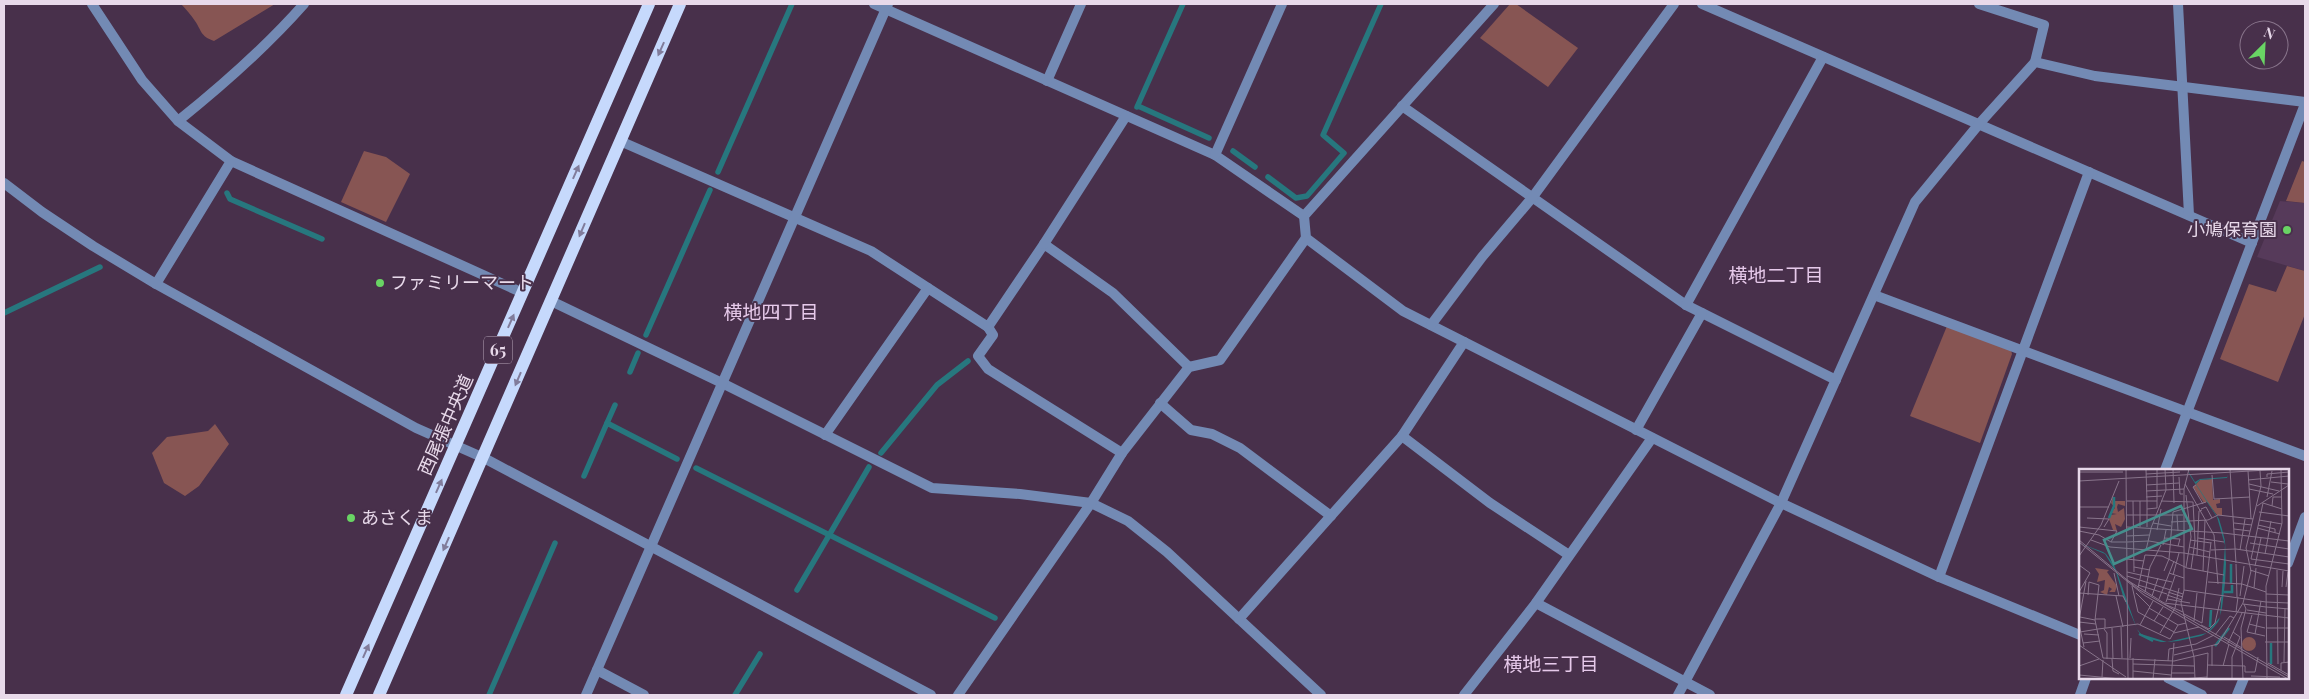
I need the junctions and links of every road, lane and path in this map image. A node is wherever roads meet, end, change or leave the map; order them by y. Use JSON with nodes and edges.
{"nodes":[{"id":1,"x":92,"y":4,"type":"edge"},
{"id":2,"x":304,"y":4,"type":"edge"},
{"id":3,"x":650,"y":4,"type":"edge"},
{"id":4,"x":680,"y":4,"type":"edge"},
{"id":5,"x":874,"y":4,"type":"edge"},
{"id":6,"x":1081,"y":4,"type":"edge"},
{"id":7,"x":1282,"y":4,"type":"edge"},
{"id":8,"x":1494,"y":4,"type":"edge"},
{"id":9,"x":1674,"y":4,"type":"edge"},
{"id":10,"x":1702,"y":4,"type":"edge"},
{"id":11,"x":1978,"y":4,"type":"edge"},
{"id":12,"x":2178,"y":4,"type":"edge"},
{"id":13,"x":887,"y":6,"type":"edge"},
{"id":14,"x":1823,"y":57,"type":"junction"},
{"id":15,"x":2035,"y":62,"type":"junction"},
{"id":16,"x":1047,"y":81,"type":"junction"},
{"id":17,"x":2184,"y":87,"type":"junction"},
{"id":18,"x":2305,"y":103,"type":"edge"},
{"id":19,"x":1402,"y":106,"type":"junction"},
{"id":20,"x":1126,"y":116,"type":"junction"},
{"id":21,"x":178,"y":121,"type":"junction"},
{"id":22,"x":1979,"y":124,"type":"junction"},
{"id":23,"x":620,"y":141,"type":"junction"},
{"id":24,"x":1215,"y":155,"type":"junction"},
{"id":25,"x":231,"y":161,"type":"junction"},
{"id":26,"x":2089,"y":172,"type":"junction"},
{"id":27,"x":4,"y":182,"type":"edge"},
{"id":28,"x":1532,"y":198,"type":"junction"},
{"id":29,"x":2189,"y":215,"type":"junction"},
{"id":30,"x":1304,"y":216,"type":"junction"},
{"id":31,"x":794,"y":218,"type":"junction"},
{"id":32,"x":1306,"y":238,"type":"junction"},
{"id":33,"x":2252,"y":243,"type":"junction"},
{"id":34,"x":1044,"y":244,"type":"junction"},
{"id":35,"x":156,"y":284,"type":"junction"},
{"id":36,"x":928,"y":288,"type":"junction"},
{"id":37,"x":523,"y":293,"type":"junction"},
{"id":38,"x":1874,"y":295,"type":"junction"},
{"id":39,"x":551,"y":301,"type":"junction"},
{"id":40,"x":1686,"y":305,"type":"junction"},
{"id":41,"x":1702,"y":313,"type":"junction"},
{"id":42,"x":1431,"y":325,"type":"junction"},
{"id":43,"x":988,"y":327,"type":"junction"},
{"id":44,"x":1464,"y":342,"type":"junction"},
{"id":45,"x":2023,"y":350,"type":"junction"},
{"id":46,"x":1188,"y":367,"type":"junction"},
{"id":47,"x":1836,"y":380,"type":"junction"},
{"id":48,"x":722,"y":383,"type":"junction"},
{"id":49,"x":1160,"y":403,"type":"junction"},
{"id":50,"x":2188,"y":410,"type":"junction"},
{"id":51,"x":1636,"y":430,"type":"junction"},
{"id":52,"x":825,"y":435,"type":"junction"},
{"id":53,"x":1402,"y":436,"type":"junction"},
{"id":54,"x":1652,"y":438,"type":"junction"},
{"id":55,"x":457,"y":446,"type":"junction"},
{"id":56,"x":1122,"y":453,"type":"junction"},
{"id":57,"x":2305,"y":456,"type":"edge"},
{"id":58,"x":484,"y":458,"type":"junction"},
{"id":59,"x":2166,"y":469,"type":"edge"},
{"id":60,"x":1091,"y":503,"type":"junction"},
{"id":61,"x":1781,"y":504,"type":"junction"},
{"id":62,"x":1331,"y":516,"type":"junction"},
{"id":63,"x":2305,"y":517,"type":"edge"},
{"id":64,"x":651,"y":546,"type":"junction"},
{"id":65,"x":1569,"y":555,"type":"junction"},
{"id":66,"x":2289,"y":560,"type":"edge"},
{"id":67,"x":1939,"y":578,"type":"junction"},
{"id":68,"x":1536,"y":603,"type":"junction"},
{"id":69,"x":1239,"y":619,"type":"junction"},
{"id":70,"x":2079,"y":635,"type":"edge"},
{"id":71,"x":598,"y":670,"type":"junction"},
{"id":72,"x":2086,"y":679,"type":"edge"},
{"id":73,"x":2170,"y":679,"type":"edge"},
{"id":74,"x":2244,"y":679,"type":"edge"},
{"id":75,"x":1685,"y":682,"type":"junction"},
{"id":76,"x":346,"y":695,"type":"edge"},
{"id":77,"x":379,"y":695,"type":"edge"},
{"id":78,"x":586,"y":695,"type":"edge"},
{"id":79,"x":644,"y":695,"type":"edge"},
{"id":80,"x":931,"y":695,"type":"edge"},
{"id":81,"x":958,"y":695,"type":"edge"},
{"id":82,"x":1321,"y":695,"type":"edge"},
{"id":83,"x":1464,"y":695,"type":"edge"},
{"id":84,"x":1678,"y":695,"type":"edge"},
{"id":85,"x":1710,"y":695,"type":"edge"},
{"id":86,"x":2080,"y":695,"type":"edge"},
{"id":87,"x":2202,"y":695,"type":"edge"},
{"id":88,"x":2237,"y":695,"type":"edge"}],
"edges":[{"from":1,"to":21,"type":"street"},
{"from":2,"to":21,"type":"street"},
{"from":37,"to":3,"type":"main road","name":"西尾張中央道","number":"65","one_way":true},
{"from":4,"to":23,"type":"main road","number":"65","one_way":true},
{"from":5,"to":13,"type":"street"},
{"from":6,"to":16,"type":"street"},
{"from":7,"to":24,"type":"street"},
{"from":8,"to":19,"type":"street"},
{"from":9,"to":28,"type":"street"},
{"from":10,"to":14,"type":"street"},
{"from":11,"to":15,"type":"street"},
{"from":12,"to":17,"type":"street"},
{"from":13,"to":16,"type":"street"},
{"from":13,"to":31,"type":"street"},
{"from":14,"to":22,"type":"street"},
{"from":14,"to":40,"type":"street"},
{"from":15,"to":17,"type":"street"},
{"from":15,"to":22,"type":"street"},
{"from":16,"to":20,"type":"street"},
{"from":17,"to":18,"type":"street"},
{"from":17,"to":29,"type":"street"},
{"from":18,"to":33,"type":"street"},
{"from":19,"to":28,"type":"street"},
{"from":19,"to":30,"type":"street"},
{"from":20,"to":24,"type":"street"},
{"from":20,"to":34,"type":"street"},
{"from":21,"to":25,"type":"street"},
{"from":22,"to":26,"type":"street"},
{"from":22,"to":38,"type":"street"},
{"from":23,"to":31,"type":"street"},
{"from":23,"to":39,"type":"main road","number":"65","one_way":true},
{"from":24,"to":30,"type":"street"},
{"from":25,"to":35,"type":"street"},
{"from":25,"to":37,"type":"street"},
{"from":26,"to":29,"type":"street"},
{"from":26,"to":45,"type":"street"},
{"from":27,"to":35,"type":"street"},
{"from":28,"to":40,"type":"street"},
{"from":28,"to":42,"type":"street"},
{"from":29,"to":33,"type":"street"},
{"from":30,"to":32,"type":"street"},
{"from":31,"to":36,"type":"street"},
{"from":31,"to":48,"type":"street"},
{"from":32,"to":42,"type":"street"},
{"from":32,"to":46,"type":"street"},
{"from":33,"to":50,"type":"street"},
{"from":34,"to":43,"type":"street"},
{"from":34,"to":46,"type":"street"},
{"from":35,"to":55,"type":"street"},
{"from":36,"to":43,"type":"street"},
{"from":36,"to":52,"type":"street"},
{"from":55,"to":37,"type":"main road","name":"西尾張中央道","number":"65","one_way":true},
{"from":38,"to":45,"type":"street"},
{"from":38,"to":47,"type":"street"},
{"from":39,"to":48,"type":"street"},
{"from":39,"to":58,"type":"main road","number":"65","one_way":true},
{"from":40,"to":41,"type":"street"},
{"from":41,"to":47,"type":"street"},
{"from":41,"to":51,"type":"street"},
{"from":42,"to":44,"type":"street"},
{"from":43,"to":56,"type":"street"},
{"from":44,"to":51,"type":"street"},
{"from":44,"to":53,"type":"street"},
{"from":45,"to":50,"type":"street"},
{"from":45,"to":67,"type":"street"},
{"from":46,"to":49,"type":"street"},
{"from":47,"to":61,"type":"street"},
{"from":48,"to":52,"type":"street"},
{"from":48,"to":64,"type":"street"},
{"from":49,"to":56,"type":"street"},
{"from":49,"to":62,"type":"street"},
{"from":50,"to":57,"type":"street"},
{"from":50,"to":59,"type":"street"},
{"from":51,"to":54,"type":"street"},
{"from":52,"to":60,"type":"street"},
{"from":53,"to":62,"type":"street"},
{"from":53,"to":65,"type":"street"},
{"from":54,"to":61,"type":"street"},
{"from":54,"to":65,"type":"street"},
{"from":55,"to":58,"type":"street"},
{"from":76,"to":55,"type":"main road","name":"西尾張中央道","number":"65","one_way":true},
{"from":56,"to":60,"type":"street"},
{"from":58,"to":64,"type":"street"},
{"from":58,"to":77,"type":"main road","number":"65","one_way":true},
{"from":60,"to":69,"type":"street"},
{"from":60,"to":81,"type":"street"},
{"from":61,"to":67,"type":"street"},
{"from":61,"to":75,"type":"street"},
{"from":62,"to":69,"type":"street"},
{"from":63,"to":66,"type":"street"},
{"from":64,"to":71,"type":"street"},
{"from":64,"to":80,"type":"street"},
{"from":65,"to":68,"type":"street"},
{"from":67,"to":70,"type":"street"},
{"from":68,"to":75,"type":"street"},
{"from":68,"to":83,"type":"street"},
{"from":69,"to":82,"type":"street"},
{"from":71,"to":78,"type":"street"},
{"from":71,"to":79,"type":"street"},
{"from":72,"to":86,"type":"street"},
{"from":73,"to":87,"type":"street"},
{"from":74,"to":88,"type":"street"},
{"from":75,"to":84,"type":"street"},
{"from":75,"to":85,"type":"street"}]}
